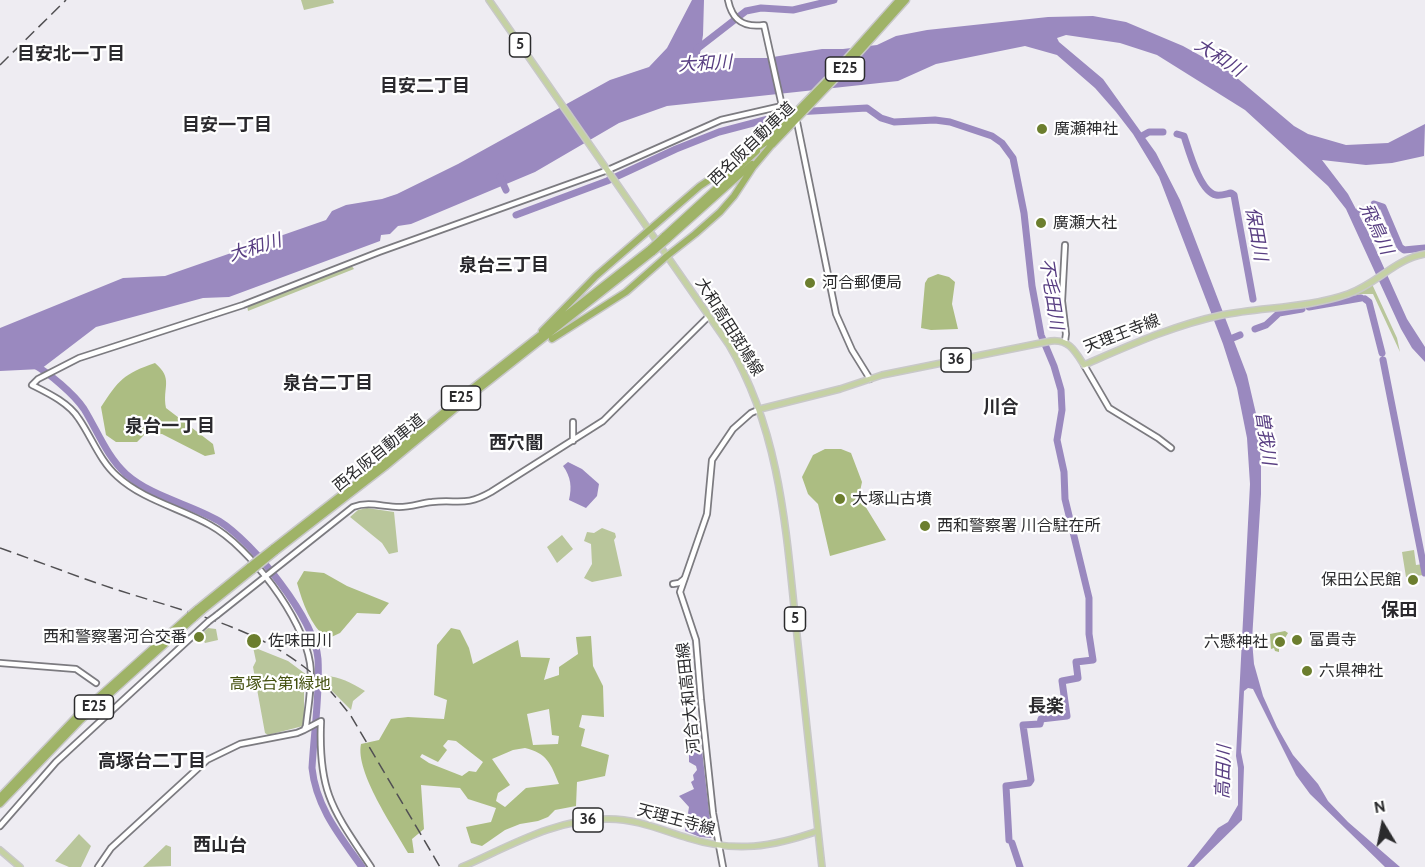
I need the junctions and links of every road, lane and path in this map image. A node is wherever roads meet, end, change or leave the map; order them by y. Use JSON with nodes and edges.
{"nodes":[{"id":1,"x":489,"y":0,"type":"edge"},
{"id":2,"x":728,"y":0,"type":"edge"},
{"id":3,"x":899,"y":0,"type":"edge"},
{"id":4,"x":906,"y":0,"type":"edge"},
{"id":5,"x":797,"y":122,"type":"dead end"},
{"id":6,"x":779,"y":134,"type":"junction"},
{"id":7,"x":771,"y":142,"type":"junction"},
{"id":8,"x":608,"y":170,"type":"junction"},
{"id":9,"x":650,"y":231,"type":"junction"},
{"id":10,"x":1065,"y":245,"type":"dead end"},
{"id":11,"x":1425,"y":254,"type":"edge"},
{"id":12,"x":667,"y":256,"type":"junction"},
{"id":13,"x":709,"y":316,"type":"junction"},
{"id":14,"x":1065,"y":341,"type":"junction"},
{"id":15,"x":509,"y":363,"type":"junction"},
{"id":16,"x":1084,"y":365,"type":"junction"},
{"id":17,"x":870,"y":379,"type":"junction"},
{"id":18,"x":760,"y":409,"type":"junction"},
{"id":19,"x":573,"y":422,"type":"dead end"},
{"id":20,"x":573,"y":441,"type":"junction"},
{"id":21,"x":1171,"y":448,"type":"dead end"},
{"id":22,"x":266,"y":576,"type":"junction"},
{"id":23,"x":684,"y":579,"type":"junction"},
{"id":24,"x":673,"y":584,"type":"dead end"},
{"id":25,"x":192,"y":616,"type":"junction"},
{"id":26,"x":0,"y":663,"type":"edge"},
{"id":27,"x":96,"y":683,"type":"dead end"},
{"id":28,"x":306,"y":729,"type":"junction"},
{"id":29,"x":0,"y":797,"type":"edge"},
{"id":30,"x":0,"y":804,"type":"edge"},
{"id":31,"x":0,"y":826,"type":"edge"},
{"id":32,"x":818,"y":831,"type":"junction"},
{"id":33,"x":720,"y":846,"type":"junction"},
{"id":34,"x":0,"y":850,"type":"edge"},
{"id":35,"x":20,"y":867,"type":"edge"},
{"id":36,"x":98,"y":867,"type":"edge"},
{"id":37,"x":371,"y":867,"type":"edge"},
{"id":38,"x":462,"y":867,"type":"edge"},
{"id":39,"x":723,"y":867,"type":"edge"},
{"id":40,"x":822,"y":867,"type":"edge"}],
"edges":[{"from":1,"to":8,"type":"main road","name":"大和高田斑鳩線","number":"5"},
{"from":2,"to":8,"type":"street"},
{"from":3,"to":6,"type":"highway","name":"西名阪自動車道","number":"E25"},
{"from":4,"to":6,"type":"highway","name":"西名阪自動車道","number":"E25"},
{"from":5,"to":17,"type":"street"},
{"from":6,"to":7,"type":"highway","name":"西名阪自動車道","number":"E25"},
{"from":7,"to":9,"type":"highway"},
{"from":7,"to":12,"type":"highway"},
{"from":7,"to":15,"type":"highway","name":"西名阪自動車道","number":"E25","bridge":true},
{"from":8,"to":9,"type":"main road","name":"大和高田斑鳩線","number":"5"},
{"from":8,"to":22,"type":"street"},
{"from":9,"to":12,"type":"main road","name":"大和高田斑鳩線","number":"5"},
{"from":9,"to":15,"type":"highway"},
{"from":10,"to":14,"type":"street"},
{"from":11,"to":16,"type":"main road","name":"天理王寺線"},
{"from":12,"to":13,"type":"main road","name":"大和高田斑鳩線","number":"5"},
{"from":12,"to":15,"type":"highway"},
{"from":13,"to":18,"type":"main road","name":"大和高田斑鳩線","number":"5"},
{"from":13,"to":20,"type":"street"},
{"from":14,"to":16,"type":"main road","name":"天理王寺線"},
{"from":14,"to":17,"type":"main road","name":"天理王寺線","number":"36"},
{"from":15,"to":25,"type":"highway","name":"西名阪自動車道","number":"E25","bridge":true},
{"from":16,"to":21,"type":"street"},
{"from":17,"to":18,"type":"main road","name":"天理王寺線","number":"36"},
{"from":18,"to":23,"type":"street","name":"河合大和高田線"},
{"from":18,"to":32,"type":"main road","name":"大和高田斑鳩線","number":"5"},
{"from":19,"to":20,"type":"street"},
{"from":20,"to":22,"type":"street"},
{"from":22,"to":28,"type":"street"},
{"from":22,"to":31,"type":"street","bridge":true},
{"from":23,"to":24,"type":"street"},
{"from":23,"to":33,"type":"street","name":"河合大和高田線"},
{"from":25,"to":29,"type":"highway","name":"西名阪自動車道","number":"E25"},
{"from":25,"to":30,"type":"highway","name":"西名阪自動車道","number":"E25"},
{"from":26,"to":27,"type":"street"},
{"from":28,"to":36,"type":"street"},
{"from":28,"to":37,"type":"street"},
{"from":32,"to":33,"type":"main road","name":"天理王寺線","number":"36"},
{"from":32,"to":40,"type":"main road","name":"大和高田斑鳩線","number":"5"},
{"from":33,"to":38,"type":"main road","name":"天理王寺線","number":"36"},
{"from":33,"to":39,"type":"street","name":"河合大和高田線"},
{"from":34,"to":35,"type":"main road"}]}
